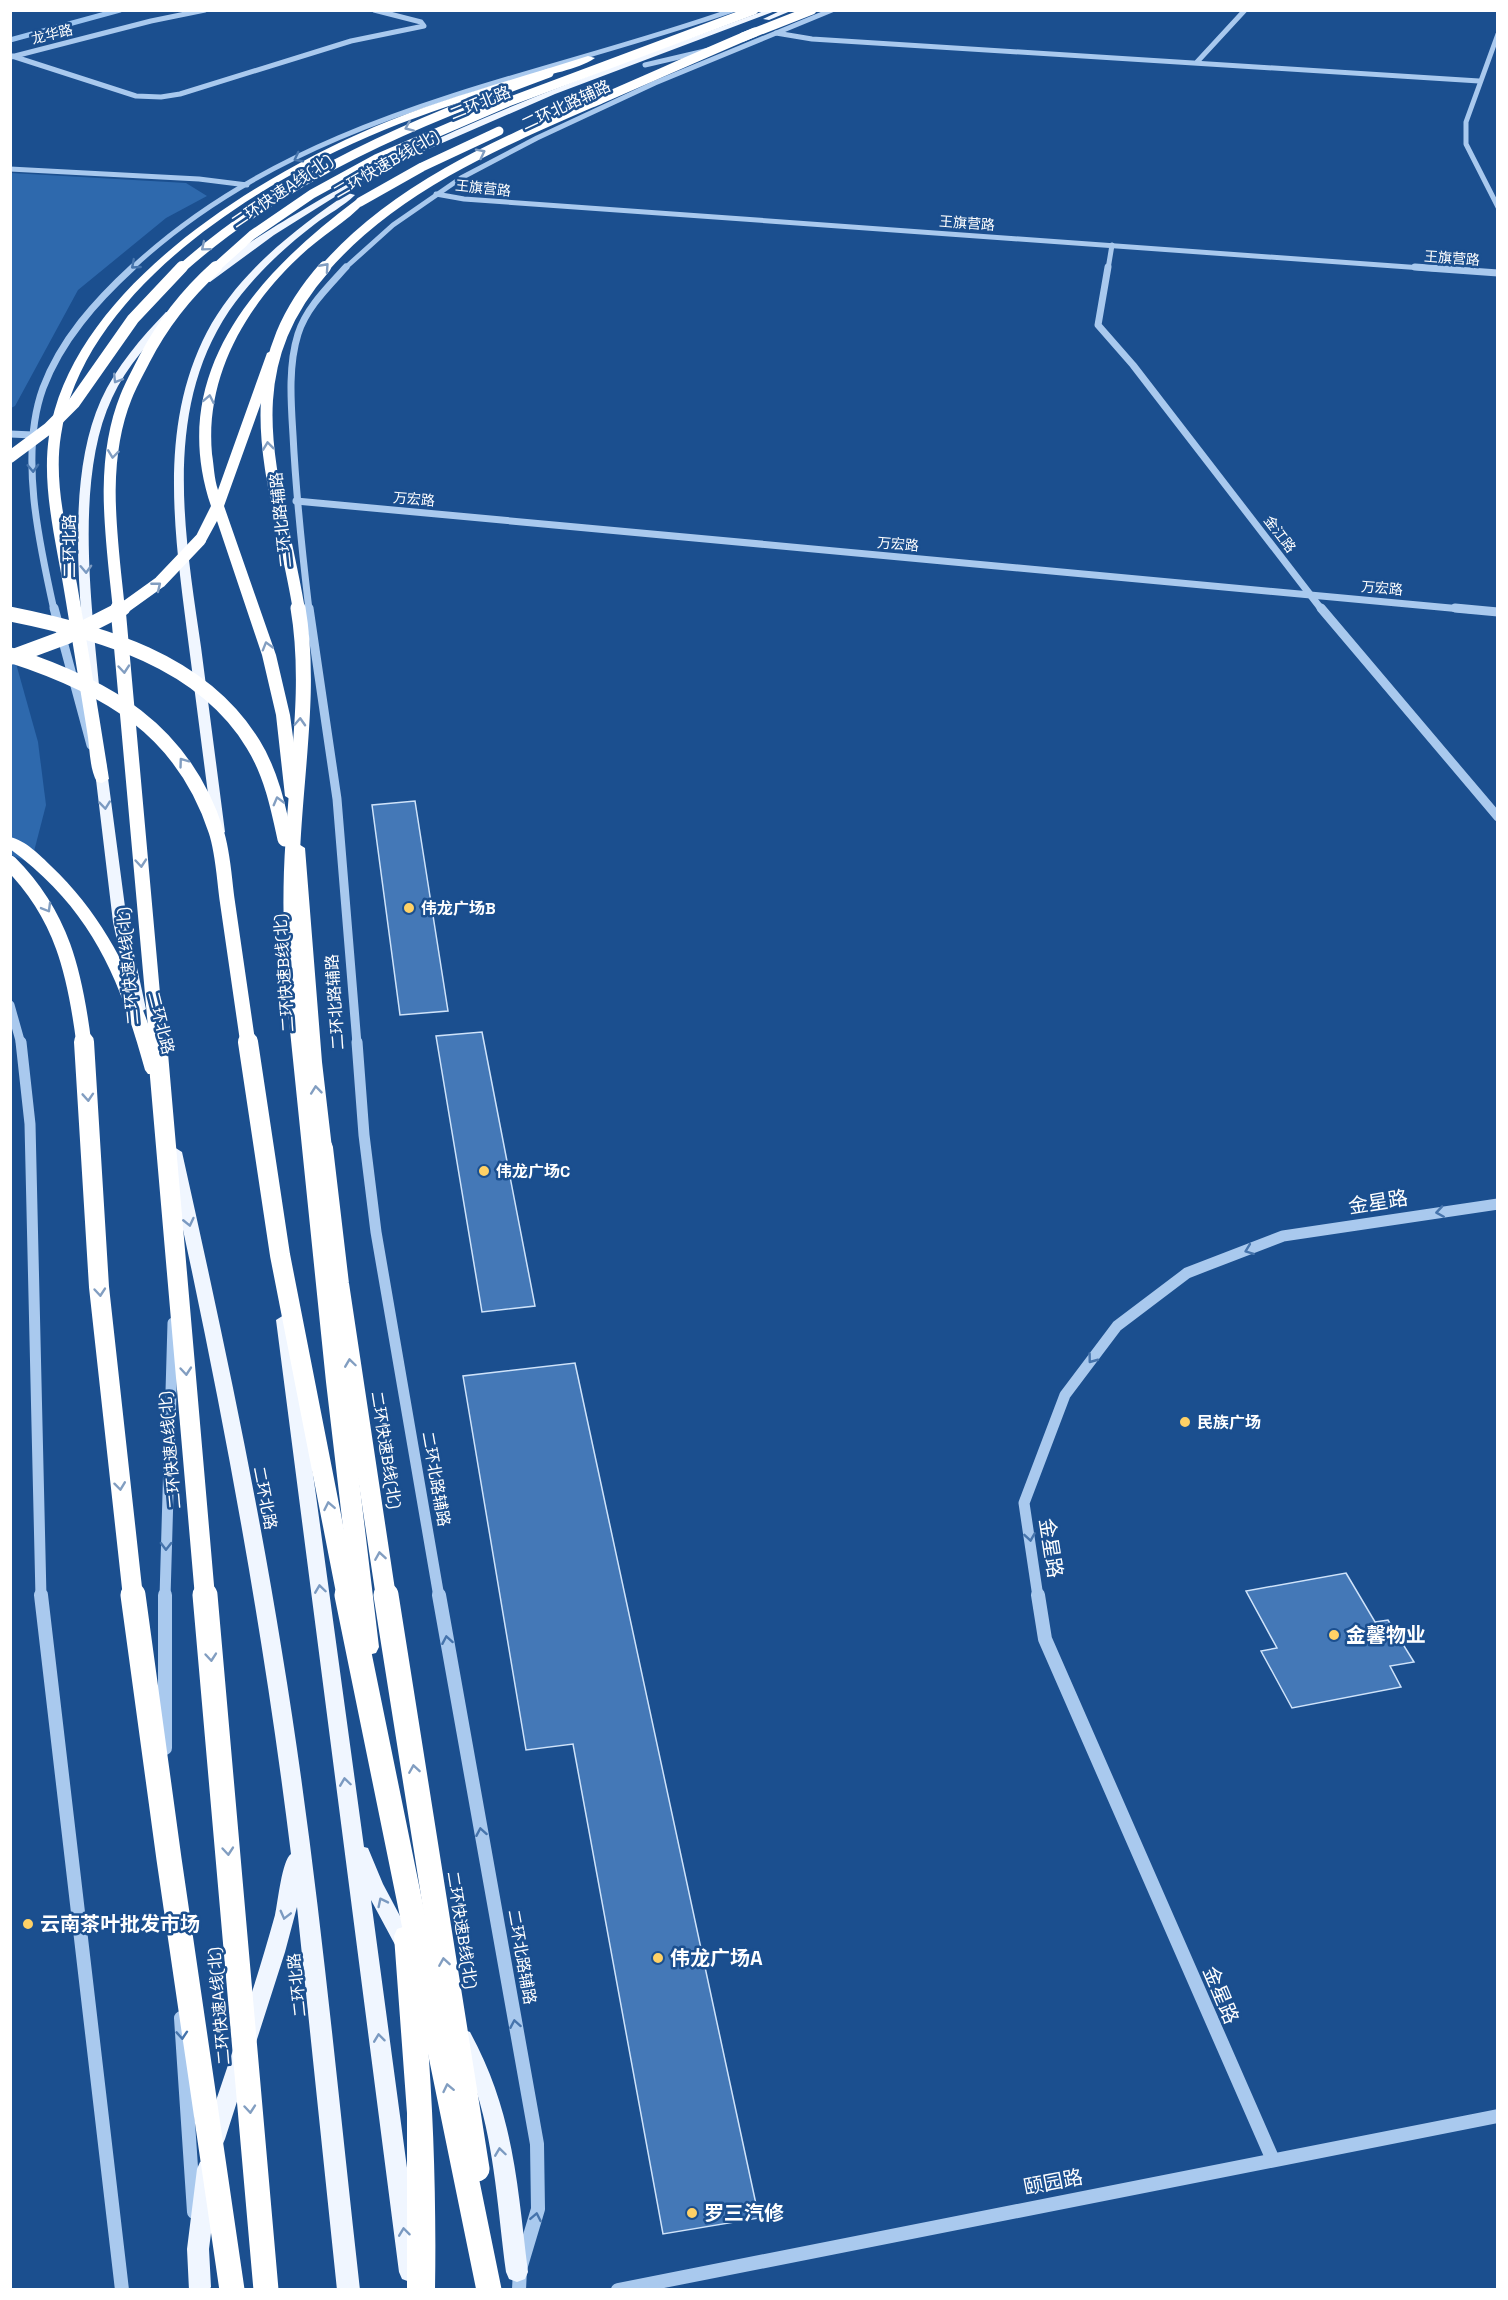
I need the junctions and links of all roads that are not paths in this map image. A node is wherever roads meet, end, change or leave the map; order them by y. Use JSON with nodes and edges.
{"nodes":[{"id":1,"x":205,"y":10,"type":"edge"},
{"id":2,"x":374,"y":10,"type":"edge"},
{"id":3,"x":733,"y":10,"type":"edge"},
{"id":4,"x":741,"y":10,"type":"edge"},
{"id":5,"x":776,"y":10,"type":"edge"},
{"id":6,"x":790,"y":10,"type":"edge"},
{"id":7,"x":812,"y":10,"type":"edge"},
{"id":8,"x":832,"y":10,"type":"edge"},
{"id":9,"x":1245,"y":10,"type":"edge"},
{"id":10,"x":711,"y":19,"type":"junction"},
{"id":11,"x":754,"y":21,"type":"edge"},
{"id":12,"x":774,"y":33,"type":"junction"},
{"id":13,"x":1497,"y":34,"type":"edge"},
{"id":14,"x":11,"y":57,"type":"edge"},
{"id":15,"x":591,"y":58,"type":"junction"},
{"id":16,"x":1197,"y":62,"type":"junction"},
{"id":17,"x":640,"y":64,"type":"junction"},
{"id":18,"x":1485,"y":64,"type":"junction"},
{"id":19,"x":1497,"y":65,"type":"edge"},
{"id":20,"x":1479,"y":81,"type":"junction"},
{"id":21,"x":540,"y":114,"type":"dead end"},
{"id":22,"x":506,"y":128,"type":"dead end"},
{"id":23,"x":10,"y":169,"type":"edge"},
{"id":24,"x":247,"y":185,"type":"junction"},
{"id":25,"x":436,"y":194,"type":"junction"},
{"id":26,"x":1495,"y":201,"type":"edge"},
{"id":27,"x":1497,"y":207,"type":"edge"},
{"id":28,"x":1112,"y":245,"type":"junction"},
{"id":29,"x":1497,"y":273,"type":"edge"},
{"id":30,"x":273,"y":353,"type":"junction"},
{"id":31,"x":10,"y":434,"type":"edge"},
{"id":32,"x":33,"y":435,"type":"junction"},
{"id":33,"x":10,"y":457,"type":"edge"},
{"id":34,"x":296,"y":501,"type":"junction"},
{"id":35,"x":1310,"y":596,"type":"junction"},
{"id":36,"x":1497,"y":612,"type":"edge"},
{"id":37,"x":10,"y":614,"type":"edge"},
{"id":38,"x":10,"y":656,"type":"edge"},
{"id":39,"x":102,"y":779,"type":"junction"},
{"id":40,"x":1497,"y":818,"type":"edge"},
{"id":41,"x":10,"y":841,"type":"edge"},
{"id":42,"x":10,"y":863,"type":"edge"},
{"id":43,"x":290,"y":900,"type":"junction"},
{"id":44,"x":10,"y":1005,"type":"edge"},
{"id":45,"x":164,"y":1110,"type":"junction"},
{"id":46,"x":1497,"y":1204,"type":"edge"},
{"id":47,"x":348,"y":1807,"type":"junction"},
{"id":48,"x":296,"y":1816,"type":"junction"},
{"id":49,"x":408,"y":1949,"type":"junction"},
{"id":50,"x":1497,"y":2116,"type":"edge"},
{"id":51,"x":1273,"y":2160,"type":"junction"},
{"id":52,"x":518,"y":2281,"type":"edge"},
{"id":53,"x":199,"y":2288,"type":"edge"},
{"id":54,"x":122,"y":2289,"type":"edge"},
{"id":55,"x":232,"y":2289,"type":"edge"},
{"id":56,"x":266,"y":2289,"type":"edge"},
{"id":57,"x":350,"y":2289,"type":"edge"},
{"id":58,"x":412,"y":2289,"type":"edge"},
{"id":59,"x":421,"y":2289,"type":"edge"},
{"id":60,"x":489,"y":2289,"type":"edge"},
{"id":61,"x":495,"y":2289,"type":"edge"},
{"id":62,"x":618,"y":2289,"type":"edge"}],
"edges":[{"from":1,"to":14,"type":"street","name":"龙华路"},
{"from":2,"to":14,"type":"street"},
{"from":3,"to":10,"type":"street","name":"二环北路辅路"},
{"from":4,"to":15,"type":"highway"},
{"from":5,"to":17,"type":"main road","name":"二环北路"},
{"from":6,"to":17,"type":"main road","name":"二环北路"},
{"from":7,"to":11,"type":"highway","bridge":true},
{"from":8,"to":12,"type":"street","name":"二环北路辅路"},
{"from":9,"to":16,"type":"street"},
{"from":10,"to":17,"type":"street"},
{"from":10,"to":24,"type":"street","name":"二环北路辅路","one_way":true},
{"from":11,"to":21,"type":"highway","bridge":true},
{"from":30,"to":11,"type":"highway","one_way":true,"bridge":true},
{"from":11,"to":56,"type":"highway","name":"二环快速A线(北)","one_way":true,"bridge":true},
{"from":12,"to":16,"type":"street"},
{"from":12,"to":17,"type":"street"},
{"from":12,"to":25,"type":"street","name":"二环北路辅路"},
{"from":13,"to":18,"type":"street"},
{"from":15,"to":33,"type":"highway","one_way":true,"bridge":true},
{"from":15,"to":39,"type":"highway","bridge":true},
{"from":16,"to":20,"type":"street"},
{"from":17,"to":39,"type":"main road","name":"二环北路","one_way":true},
{"from":47,"to":17,"type":"main road","name":"二环北路","one_way":true},
{"from":18,"to":19,"type":"street"},
{"from":18,"to":20,"type":"street"},
{"from":20,"to":26,"type":"street"},
{"from":61,"to":22,"type":"highway","name":"二环快速B线(北)","one_way":true,"bridge":true},
{"from":23,"to":24,"type":"street"},
{"from":24,"to":32,"type":"street","name":"二环北路辅路","one_way":true},
{"from":25,"to":28,"type":"street","name":"王旗营路"},
{"from":25,"to":34,"type":"street","name":"二环北路辅路"},
{"from":26,"to":27,"type":"street"},
{"from":28,"to":29,"type":"street","name":"王旗营路"},
{"from":28,"to":35,"type":"street","name":"金江路"},
{"from":38,"to":30,"type":"highway","one_way":true,"bridge":true},
{"from":43,"to":30,"type":"highway","one_way":true,"bridge":true},
{"from":31,"to":32,"type":"street"},
{"from":32,"to":39,"type":"street","name":"二环北路辅路","one_way":true},
{"from":34,"to":35,"type":"street","name":"万宏路"},
{"from":52,"to":34,"type":"street","name":"二环北路辅路","one_way":true},
{"from":35,"to":36,"type":"street","name":"万宏路"},
{"from":35,"to":40,"type":"street","name":"金江路"},
{"from":43,"to":37,"type":"highway","one_way":true,"bridge":true},
{"from":60,"to":38,"type":"highway","one_way":true,"bridge":true},
{"from":39,"to":45,"type":"main road","name":"二环北路","one_way":true},
{"from":41,"to":45,"type":"highway"},
{"from":42,"to":55,"type":"highway","one_way":true,"bridge":true},
{"from":43,"to":49,"type":"highway","bridge":true},
{"from":44,"to":54,"type":"street"},
{"from":45,"to":48,"type":"main road","name":"二环北路","one_way":true},
{"from":45,"to":53,"type":"street","one_way":true},
{"from":46,"to":51,"type":"street","name":"金星路","one_way":true},
{"from":49,"to":47,"type":"main road","one_way":true},
{"from":58,"to":47,"type":"main road","name":"二环北路","one_way":true},
{"from":48,"to":53,"type":"main road","one_way":true},
{"from":48,"to":57,"type":"main road","name":"二环北路"},
{"from":52,"to":49,"type":"main road","one_way":true},
{"from":49,"to":59,"type":"highway"},
{"from":50,"to":51,"type":"street","name":"颐园路"},
{"from":51,"to":62,"type":"street","name":"颐园路"}]}
